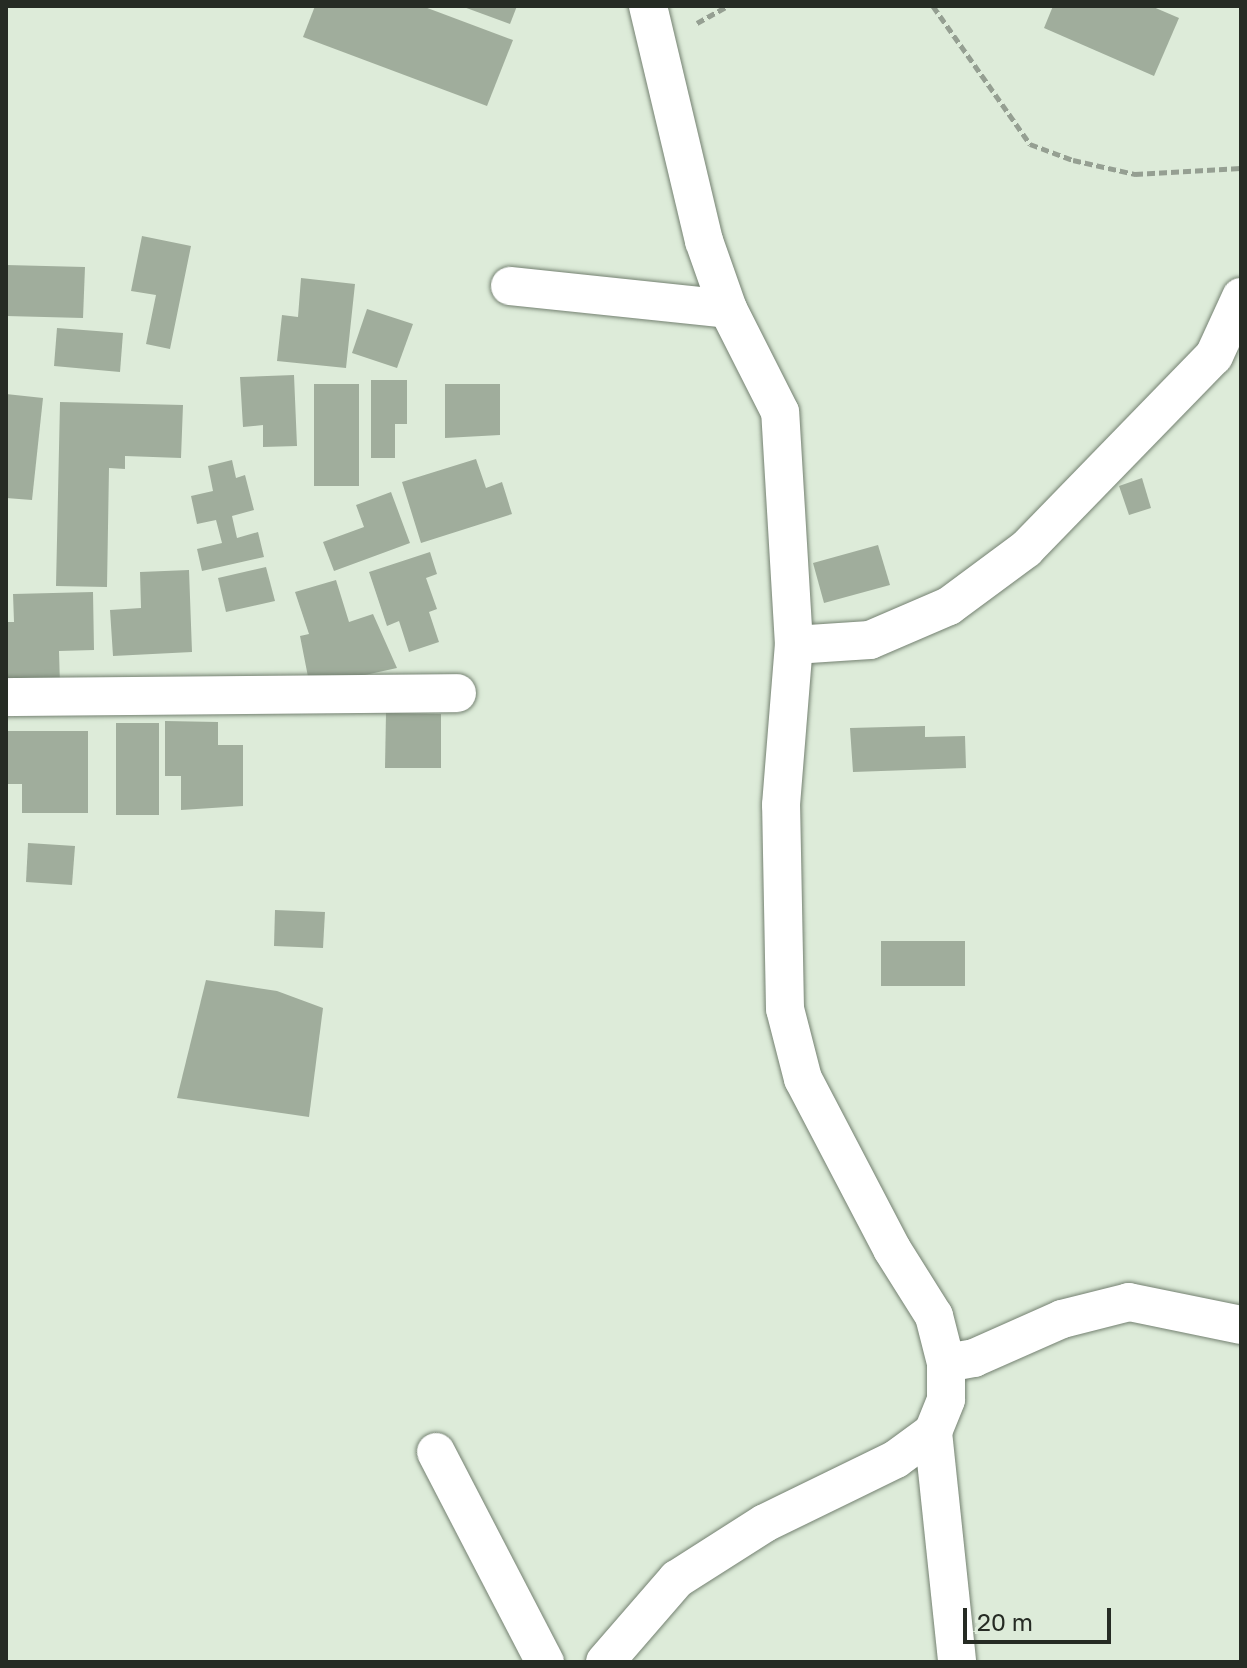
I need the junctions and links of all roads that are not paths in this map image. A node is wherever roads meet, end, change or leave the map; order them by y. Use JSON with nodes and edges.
{"nodes":[{"id":1,"x":648,"y":6,"type":"edge"},
{"id":2,"x":510,"y":286,"type":"dead end"},
{"id":3,"x":1241,"y":297,"type":"edge"},
{"id":4,"x":728,"y":309,"type":"junction"},
{"id":5,"x":794,"y":645,"type":"junction"},
{"id":6,"x":457,"y":693,"type":"dead end"},
{"id":7,"x":6,"y":697,"type":"edge"},
{"id":8,"x":1241,"y":1325,"type":"edge"},
{"id":9,"x":946,"y":1363,"type":"junction"},
{"id":10,"x":933,"y":1432,"type":"junction"},
{"id":11,"x":436,"y":1452,"type":"dead end"},
{"id":12,"x":545,"y":1662,"type":"edge"},
{"id":13,"x":605,"y":1662,"type":"edge"},
{"id":14,"x":957,"y":1662,"type":"edge"}],
"edges":[{"from":1,"to":4,"type":"street"},
{"from":2,"to":4,"type":"street"},
{"from":3,"to":5,"type":"street"},
{"from":4,"to":5,"type":"street"},
{"from":5,"to":9,"type":"street"},
{"from":6,"to":7,"type":"street"},
{"from":8,"to":9,"type":"street"},
{"from":9,"to":10,"type":"street"},
{"from":10,"to":13,"type":"street"},
{"from":10,"to":14,"type":"street"},
{"from":11,"to":12,"type":"street"}]}
